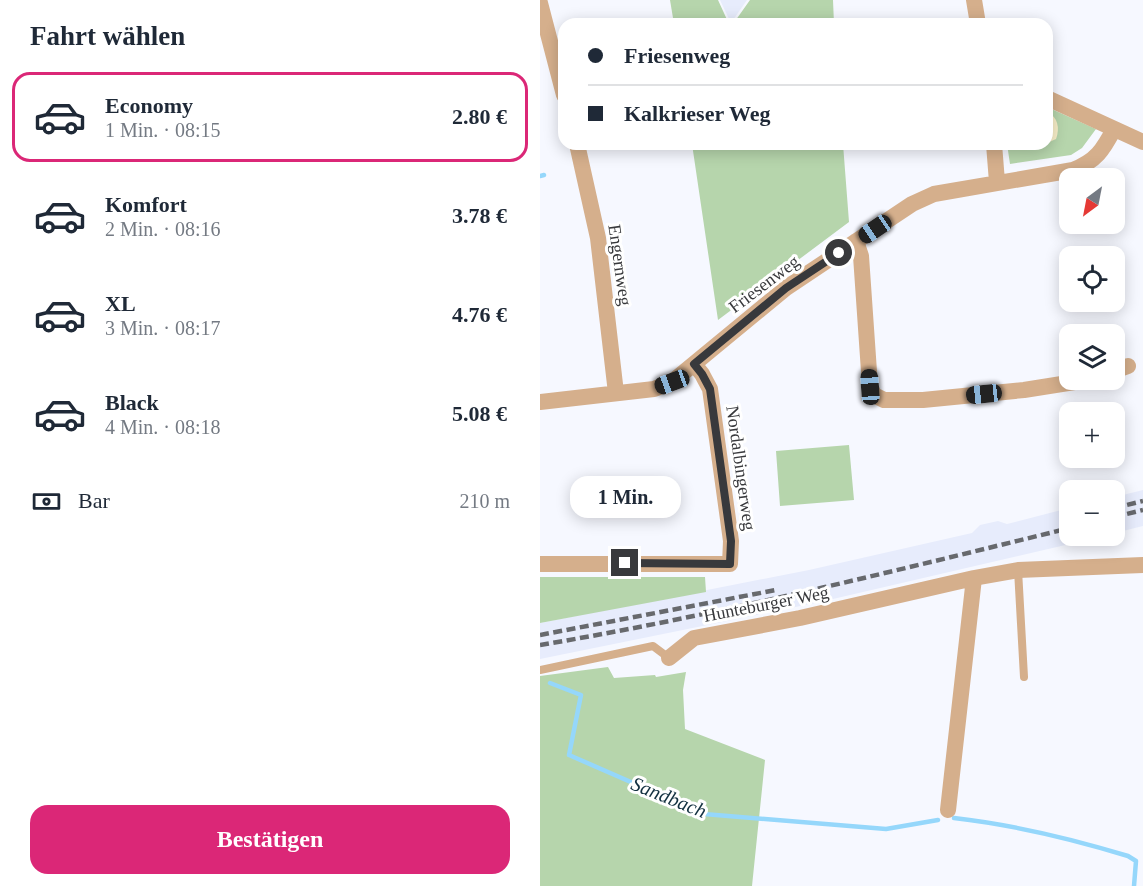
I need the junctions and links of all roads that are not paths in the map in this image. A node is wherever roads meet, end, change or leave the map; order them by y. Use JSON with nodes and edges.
{"nodes":[{"id":1,"x":974,"y":0,"type":"edge"},
{"id":2,"x":541,"y":10,"type":"edge"},
{"id":3,"x":977,"y":18,"type":"edge"},
{"id":4,"x":558,"y":73,"type":"edge"},
{"id":5,"x":1053,"y":101,"type":"edge"},
{"id":6,"x":1114,"y":129,"type":"junction"},
{"id":7,"x":1143,"y":142,"type":"edge"},
{"id":8,"x":578,"y":150,"type":"edge"},
{"id":9,"x":994,"y":150,"type":"edge"},
{"id":10,"x":998,"y":182,"type":"junction"},
{"id":11,"x":856,"y":241,"type":"junction"},
{"id":12,"x":694,"y":364,"type":"junction"},
{"id":13,"x":1059,"y":384,"type":"edge"},
{"id":14,"x":616,"y":393,"type":"junction"},
{"id":15,"x":540,"y":402,"type":"edge"},
{"id":16,"x":540,"y":564,"type":"edge"},
{"id":17,"x":1143,"y":565,"type":"edge"},
{"id":18,"x":1018,"y":570,"type":"junction"},
{"id":19,"x":974,"y":578,"type":"junction"},
{"id":20,"x":669,"y":658,"type":"joint"},
{"id":21,"x":540,"y":670,"type":"edge"},
{"id":22,"x":1024,"y":677,"type":"dead end"},
{"id":23,"x":948,"y":810,"type":"dead end"}],
"edges":[{"from":1,"to":3,"type":"street"},
{"from":2,"to":4,"type":"street"},
{"from":5,"to":6,"type":"street"},
{"from":6,"to":7,"type":"street"},
{"from":6,"to":10,"type":"street","name":"Friesenweg"},
{"from":8,"to":14,"type":"street","name":"Engernweg"},
{"from":9,"to":10,"type":"street"},
{"from":10,"to":11,"type":"street","name":"Friesenweg"},
{"from":11,"to":12,"type":"street","name":"Friesenweg"},
{"from":11,"to":13,"type":"street"},
{"from":12,"to":14,"type":"street"},
{"from":12,"to":16,"type":"street","name":"Nordalbingerweg"},
{"from":14,"to":15,"type":"street"},
{"from":17,"to":18,"type":"street","name":"Hunteburger Weg"},
{"from":18,"to":19,"type":"street","name":"Hunteburger Weg"},
{"from":18,"to":22,"type":"lane"},
{"from":19,"to":20,"type":"street","name":"Hunteburger Weg"},
{"from":19,"to":23,"type":"street"},
{"from":20,"to":21,"type":"lane","name":"Hunteburger Weg"}]}
